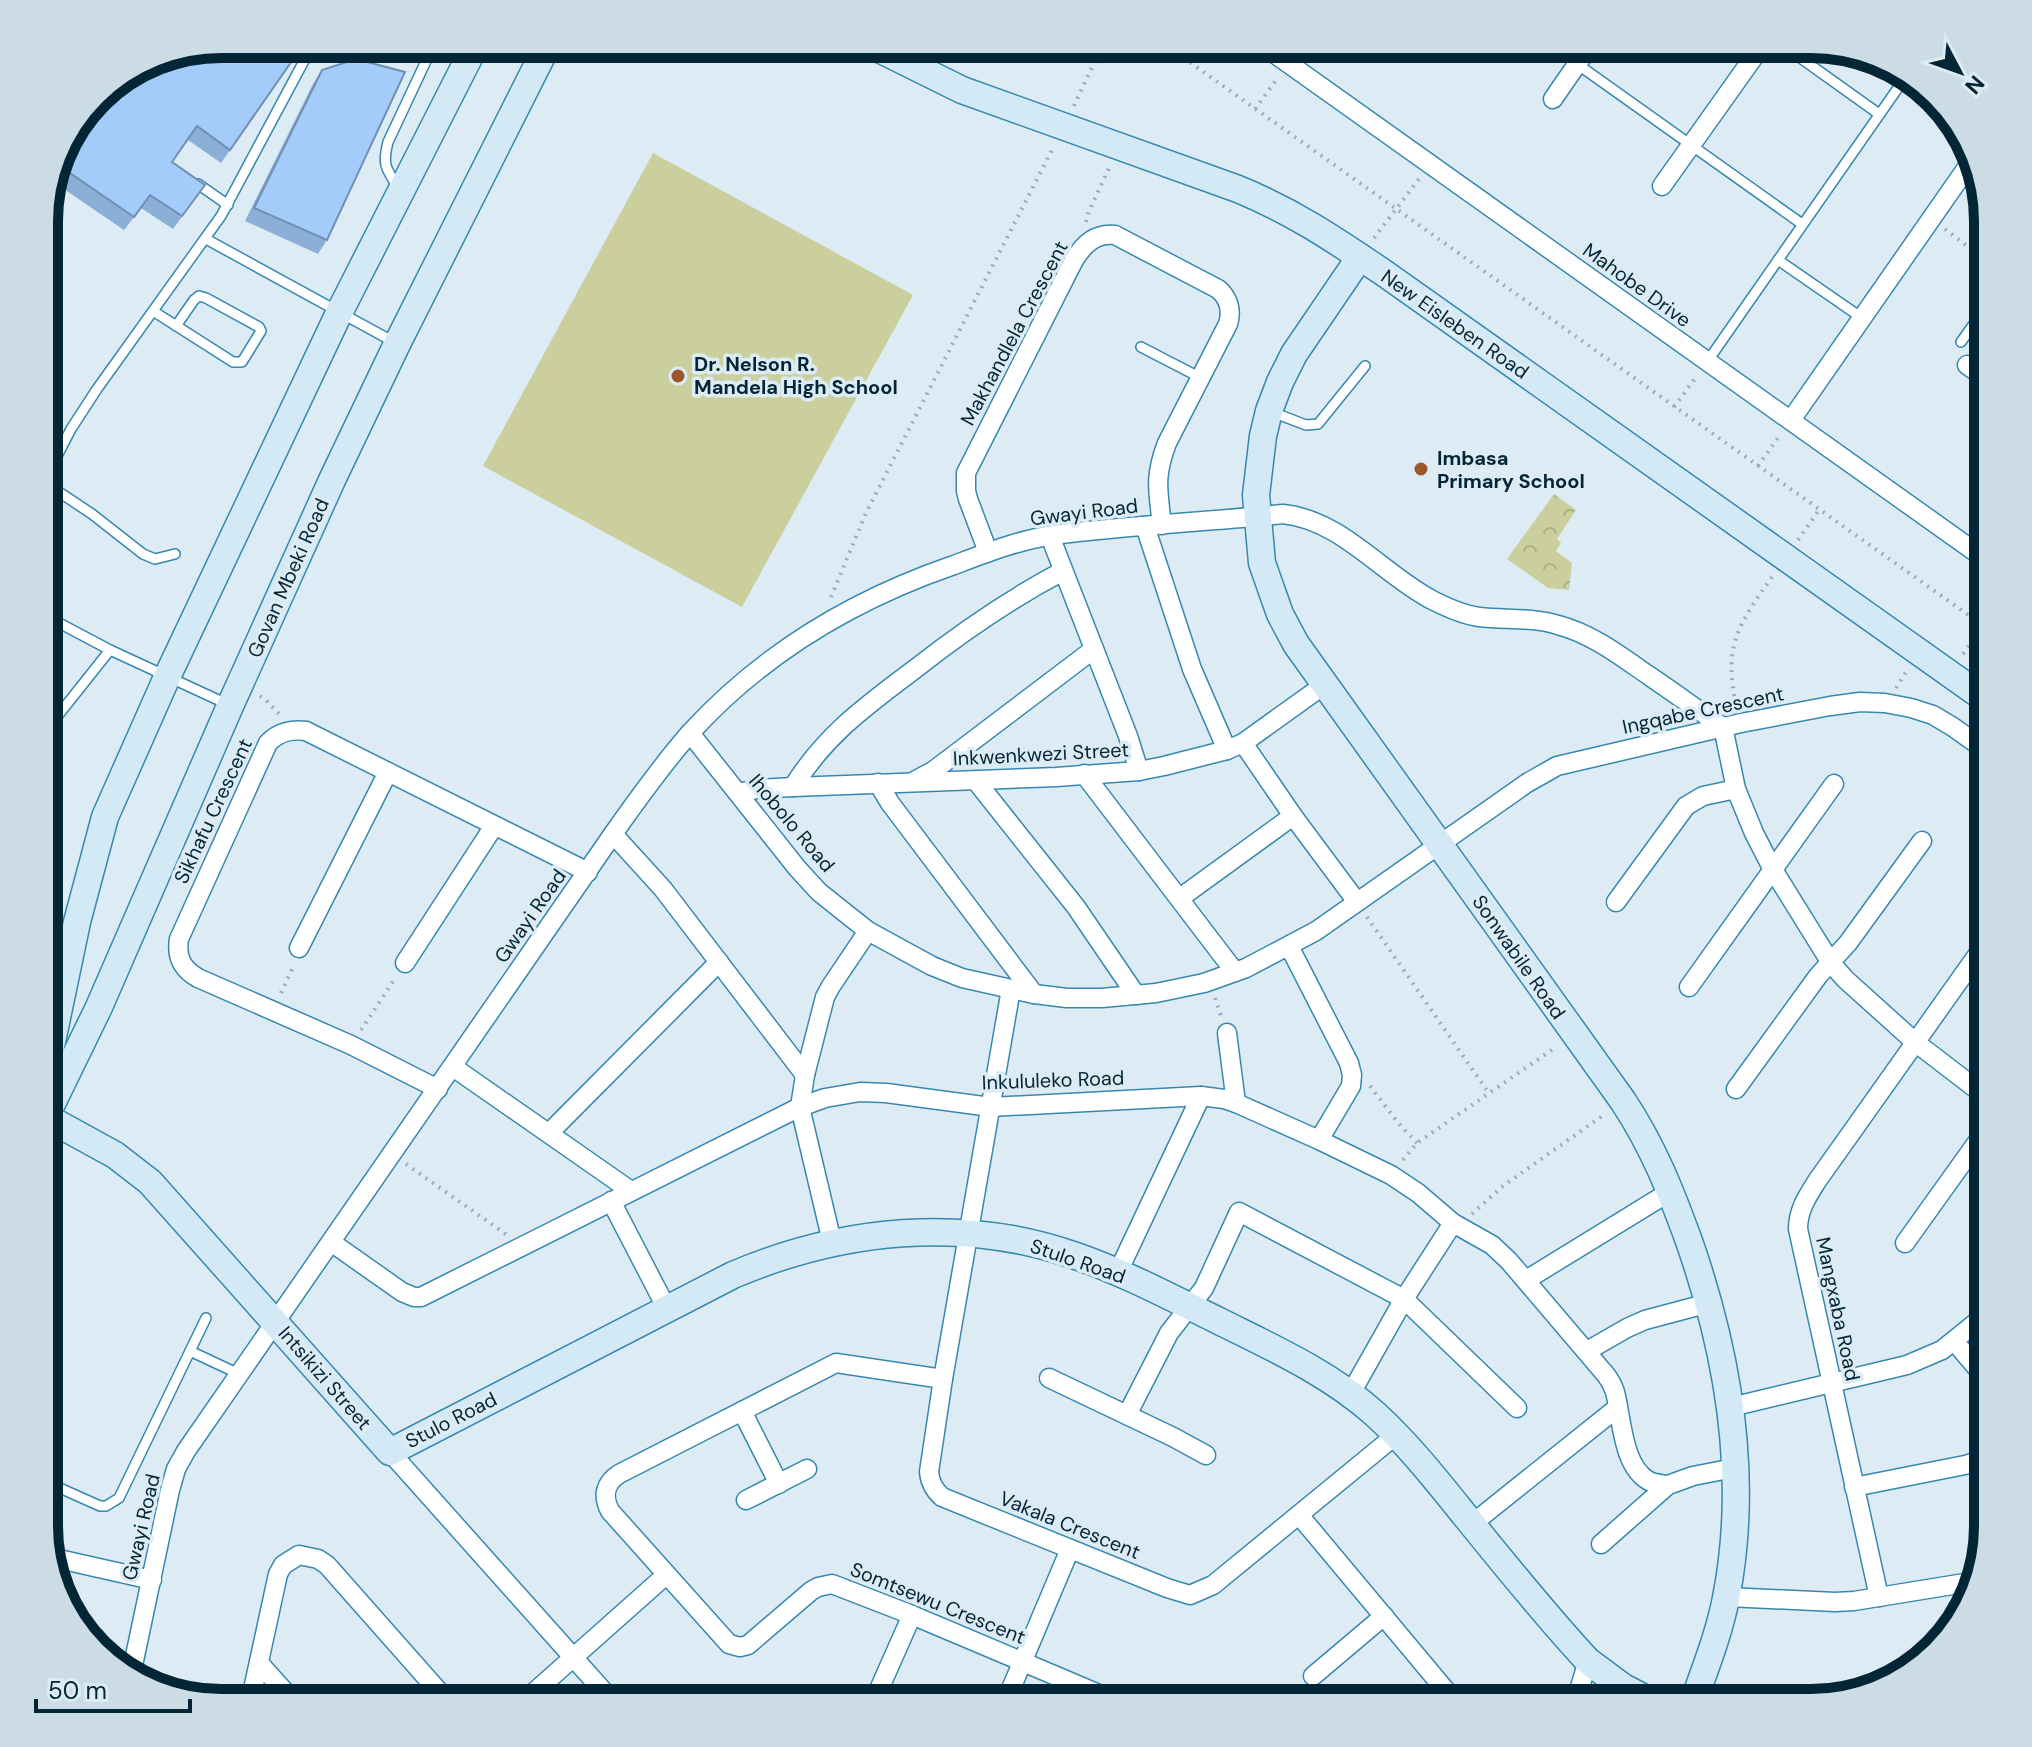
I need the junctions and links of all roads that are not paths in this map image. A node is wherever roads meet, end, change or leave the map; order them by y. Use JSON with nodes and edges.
{"nodes":[{"id":1,"x":306,"y":58,"type":"edge"},
{"id":2,"x":427,"y":58,"type":"edge"},
{"id":3,"x":469,"y":58,"type":"edge"},
{"id":4,"x":541,"y":58,"type":"edge"},
{"id":5,"x":897,"y":58,"type":"edge"},
{"id":6,"x":1272,"y":58,"type":"edge"},
{"id":7,"x":1292,"y":58,"type":"edge"},
{"id":8,"x":1569,"y":58,"type":"edge"},
{"id":9,"x":1581,"y":58,"type":"edge"},
{"id":10,"x":1753,"y":58,"type":"edge"},
{"id":11,"x":1801,"y":58,"type":"edge"},
{"id":12,"x":1577,"y":64,"type":"junction"},
{"id":13,"x":1283,"y":71,"type":"junction"},
{"id":14,"x":1900,"y":84,"type":"edge"},
{"id":15,"x":1553,"y":99,"type":"dead end"},
{"id":16,"x":1879,"y":114,"type":"junction"},
{"id":17,"x":1691,"y":145,"type":"junction"},
{"id":18,"x":1965,"y":170,"type":"edge"},
{"id":19,"x":198,"y":184,"type":"edge"},
{"id":20,"x":1662,"y":186,"type":"dead end"},
{"id":21,"x":401,"y":191,"type":"junction"},
{"id":22,"x":228,"y":205,"type":"junction"},
{"id":23,"x":1802,"y":224,"type":"junction"},
{"id":24,"x":206,"y":239,"type":"junction"},
{"id":25,"x":1367,"y":248,"type":"junction"},
{"id":26,"x":1778,"y":260,"type":"junction"},
{"id":27,"x":153,"y":311,"type":"junction"},
{"id":28,"x":340,"y":311,"type":"junction"},
{"id":29,"x":1862,"y":318,"type":"junction"},
{"id":30,"x":1974,"y":324,"type":"edge"},
{"id":31,"x":176,"y":326,"type":"junction"},
{"id":32,"x":1961,"y":342,"type":"dead end"},
{"id":33,"x":397,"y":344,"type":"junction"},
{"id":34,"x":1141,"y":347,"type":"dead end"},
{"id":35,"x":1707,"y":362,"type":"junction"},
{"id":36,"x":1967,"y":365,"type":"dead end"},
{"id":37,"x":1365,"y":366,"type":"dead end"},
{"id":38,"x":1974,"y":370,"type":"edge"},
{"id":39,"x":1201,"y":378,"type":"junction"},
{"id":40,"x":1269,"y":411,"type":"junction"},
{"id":41,"x":1787,"y":425,"type":"junction"},
{"id":42,"x":58,"y":456,"type":"edge"},
{"id":43,"x":58,"y":491,"type":"edge"},
{"id":44,"x":1258,"y":516,"type":"junction"},
{"id":45,"x":1153,"y":525,"type":"junction"},
{"id":46,"x":1050,"y":536,"type":"junction"},
{"id":47,"x":988,"y":552,"type":"junction"},
{"id":48,"x":1974,"y":552,"type":"edge"},
{"id":49,"x":175,"y":554,"type":"dead end"},
{"id":50,"x":1063,"y":571,"type":"junction"},
{"id":51,"x":58,"y":622,"type":"edge"},
{"id":52,"x":1094,"y":649,"type":"junction"},
{"id":53,"x":110,"y":650,"type":"junction"},
{"id":54,"x":167,"y":677,"type":"junction"},
{"id":55,"x":1324,"y":685,"type":"junction"},
{"id":56,"x":1974,"y":691,"type":"edge"},
{"id":57,"x":230,"y":706,"type":"junction"},
{"id":58,"x":58,"y":715,"type":"edge"},
{"id":59,"x":1732,"y":725,"type":"junction"},
{"id":60,"x":690,"y":733,"type":"junction"},
{"id":61,"x":1974,"y":742,"type":"edge"},
{"id":62,"x":1235,"y":747,"type":"junction"},
{"id":63,"x":1139,"y":771,"type":"junction"},
{"id":64,"x":388,"y":772,"type":"junction"},
{"id":65,"x":1084,"y":774,"type":"junction"},
{"id":66,"x":976,"y":781,"type":"junction"},
{"id":67,"x":913,"y":782,"type":"junction"},
{"id":68,"x":878,"y":783,"type":"junction"},
{"id":69,"x":1834,"y":784,"type":"dead end"},
{"id":70,"x":793,"y":787,"type":"junction"},
{"id":71,"x":1736,"y":789,"type":"junction"},
{"id":72,"x":738,"y":793,"type":"junction"},
{"id":73,"x":1293,"y":816,"type":"junction"},
{"id":74,"x":494,"y":826,"type":"junction"},
{"id":75,"x":613,"y":834,"type":"junction"},
{"id":76,"x":1922,"y":841,"type":"dead end"},
{"id":77,"x":1439,"y":843,"type":"junction"},
{"id":78,"x":1772,"y":868,"type":"junction"},
{"id":79,"x":588,"y":872,"type":"junction"},
{"id":80,"x":1180,"y":898,"type":"junction"},
{"id":81,"x":1357,"y":902,"type":"junction"},
{"id":82,"x":1616,"y":902,"type":"dead end"},
{"id":83,"x":868,"y":931,"type":"junction"},
{"id":84,"x":1289,"y":946,"type":"junction"},
{"id":85,"x":299,"y":948,"type":"road end"},
{"id":86,"x":1974,"y":960,"type":"edge"},
{"id":87,"x":719,"y":962,"type":"junction"},
{"id":88,"x":405,"y":963,"type":"road end"},
{"id":89,"x":1831,"y":963,"type":"junction"},
{"id":90,"x":1235,"y":972,"type":"junction"},
{"id":91,"x":1689,"y":987,"type":"dead end"},
{"id":92,"x":1011,"y":989,"type":"junction"},
{"id":93,"x":1034,"y":994,"type":"junction"},
{"id":94,"x":1136,"y":995,"type":"junction"},
{"id":95,"x":58,"y":1011,"type":"edge"},
{"id":96,"x":1227,"y":1033,"type":"road end"},
{"id":97,"x":1915,"y":1042,"type":"junction"},
{"id":98,"x":453,"y":1067,"type":"junction"},
{"id":99,"x":805,"y":1075,"type":"junction"},
{"id":100,"x":1974,"y":1087,"type":"edge"},
{"id":101,"x":438,"y":1089,"type":"junction"},
{"id":102,"x":1736,"y":1089,"type":"dead end"},
{"id":103,"x":58,"y":1091,"type":"edge"},
{"id":104,"x":1201,"y":1096,"type":"junction"},
{"id":105,"x":1236,"y":1103,"type":"junction"},
{"id":106,"x":800,"y":1107,"type":"junction"},
{"id":107,"x":991,"y":1107,"type":"junction"},
{"id":108,"x":58,"y":1125,"type":"edge"},
{"id":109,"x":549,"y":1133,"type":"junction"},
{"id":110,"x":1319,"y":1140,"type":"junction"},
{"id":111,"x":1974,"y":1147,"type":"edge"},
{"id":112,"x":631,"y":1191,"type":"junction"},
{"id":113,"x":1671,"y":1191,"type":"junction"},
{"id":114,"x":611,"y":1201,"type":"junction"},
{"id":115,"x":1456,"y":1225,"type":"junction"},
{"id":116,"x":969,"y":1234,"type":"junction"},
{"id":117,"x":331,"y":1242,"type":"junction"},
{"id":118,"x":832,"y":1242,"type":"junction"},
{"id":119,"x":1905,"y":1243,"type":"dead end"},
{"id":120,"x":1118,"y":1272,"type":"junction"},
{"id":121,"x":1526,"y":1280,"type":"junction"},
{"id":122,"x":1404,"y":1299,"type":"junction"},
{"id":123,"x":1709,"y":1303,"type":"junction"},
{"id":124,"x":1189,"y":1306,"type":"junction"},
{"id":125,"x":667,"y":1309,"type":"junction"},
{"id":126,"x":206,"y":1318,"type":"dead end"},
{"id":127,"x":275,"y":1322,"type":"junction"},
{"id":128,"x":1974,"y":1324,"type":"edge"},
{"id":129,"x":1954,"y":1341,"type":"junction"},
{"id":130,"x":190,"y":1351,"type":"junction"},
{"id":131,"x":1587,"y":1351,"type":"junction"},
{"id":132,"x":1974,"y":1365,"type":"edge"},
{"id":133,"x":239,"y":1374,"type":"junction"},
{"id":134,"x":1049,"y":1378,"type":"dead end"},
{"id":135,"x":943,"y":1379,"type":"junction"},
{"id":136,"x":1831,"y":1384,"type":"junction"},
{"id":137,"x":1351,"y":1393,"type":"junction"},
{"id":138,"x":1731,"y":1407,"type":"junction"},
{"id":139,"x":1517,"y":1408,"type":"dead end"},
{"id":140,"x":1617,"y":1408,"type":"junction"},
{"id":141,"x":742,"y":1411,"type":"junction"},
{"id":142,"x":1127,"y":1415,"type":"junction"},
{"id":143,"x":1396,"y":1435,"type":"junction"},
{"id":144,"x":390,"y":1452,"type":"junction"},
{"id":145,"x":1206,"y":1455,"type":"dead end"},
{"id":146,"x":1974,"y":1462,"type":"edge"},
{"id":147,"x":1734,"y":1468,"type":"junction"},
{"id":148,"x":807,"y":1469,"type":"dead end"},
{"id":149,"x":779,"y":1484,"type":"junction"},
{"id":150,"x":1668,"y":1485,"type":"junction"},
{"id":151,"x":1854,"y":1487,"type":"junction"},
{"id":152,"x":58,"y":1488,"type":"edge"},
{"id":153,"x":746,"y":1500,"type":"dead end"},
{"id":154,"x":1299,"y":1515,"type":"junction"},
{"id":155,"x":1472,"y":1524,"type":"junction"},
{"id":156,"x":1601,"y":1544,"type":"dead end"},
{"id":157,"x":1070,"y":1549,"type":"junction"},
{"id":158,"x":61,"y":1560,"type":"edge"},
{"id":159,"x":666,"y":1575,"type":"junction"},
{"id":160,"x":152,"y":1580,"type":"junction"},
{"id":161,"x":1963,"y":1583,"type":"edge"},
{"id":162,"x":1727,"y":1597,"type":"junction"},
{"id":163,"x":1879,"y":1597,"type":"junction"},
{"id":164,"x":912,"y":1615,"type":"junction"},
{"id":165,"x":1384,"y":1616,"type":"junction"},
{"id":166,"x":573,"y":1657,"type":"junction"},
{"id":167,"x":1588,"y":1661,"type":"junction"},
{"id":168,"x":1023,"y":1662,"type":"junction"},
{"id":169,"x":259,"y":1663,"type":"junction"},
{"id":170,"x":133,"y":1664,"type":"edge"},
{"id":171,"x":1313,"y":1676,"type":"dead end"},
{"id":172,"x":253,"y":1689,"type":"edge"},
{"id":173,"x":282,"y":1689,"type":"edge"},
{"id":174,"x":437,"y":1689,"type":"edge"},
{"id":175,"x":538,"y":1689,"type":"edge"},
{"id":176,"x":602,"y":1689,"type":"edge"},
{"id":177,"x":879,"y":1689,"type":"edge"},
{"id":178,"x":1011,"y":1689,"type":"edge"},
{"id":179,"x":1087,"y":1689,"type":"edge"},
{"id":180,"x":1445,"y":1689,"type":"edge"},
{"id":181,"x":1579,"y":1689,"type":"edge"},
{"id":182,"x":1627,"y":1689,"type":"edge"},
{"id":183,"x":1698,"y":1689,"type":"edge"}],
"edges":[{"from":1,"to":22,"type":"lane"},
{"from":2,"to":21,"type":"lane"},
{"from":3,"to":21,"type":"street"},
{"from":4,"to":33,"type":"street","name":"Govan Mbeki Road"},
{"from":5,"to":25,"type":"street","name":"New Eisleben Road"},
{"from":6,"to":13,"type":"street","name":"Mahobe Drive"},
{"from":7,"to":13,"type":"street"},
{"from":8,"to":12,"type":"lane"},
{"from":9,"to":12,"type":"street"},
{"from":10,"to":17,"type":"street"},
{"from":11,"to":16,"type":"lane"},
{"from":12,"to":15,"type":"street"},
{"from":12,"to":17,"type":"lane"},
{"from":13,"to":35,"type":"street","name":"Mahobe Drive"},
{"from":14,"to":16,"type":"lane"},
{"from":16,"to":23,"type":"lane"},
{"from":17,"to":20,"type":"street"},
{"from":17,"to":23,"type":"lane"},
{"from":18,"to":29,"type":"street"},
{"from":19,"to":22,"type":"lane"},
{"from":21,"to":28,"type":"street"},
{"from":22,"to":24,"type":"lane"},
{"from":23,"to":26,"type":"lane"},
{"from":24,"to":27,"type":"lane"},
{"from":24,"to":28,"type":"lane"},
{"from":25,"to":40,"type":"street","name":"Sonwabile Road"},
{"from":25,"to":56,"type":"street","name":"New Eisleben Road"},
{"from":26,"to":29,"type":"lane"},
{"from":26,"to":35,"type":"lane"},
{"from":27,"to":31,"type":"lane"},
{"from":27,"to":42,"type":"lane"},
{"from":28,"to":33,"type":"lane"},
{"from":28,"to":54,"type":"street"},
{"from":29,"to":41,"type":"street"},
{"from":30,"to":32,"type":"lane"},
{"from":31,"to":31,"type":"lane"},
{"from":33,"to":57,"type":"street","name":"Govan Mbeki Road"},
{"from":34,"to":39,"type":"lane"},
{"from":35,"to":41,"type":"street","name":"Mahobe Drive"},
{"from":36,"to":38,"type":"street"},
{"from":37,"to":40,"type":"lane"},
{"from":39,"to":45,"type":"street","name":"Makhandlela Crescent"},
{"from":39,"to":47,"type":"street","name":"Makhandlela Crescent"},
{"from":40,"to":44,"type":"street","name":"Sonwabile Road"},
{"from":41,"to":48,"type":"street","name":"Mahobe Drive"},
{"from":43,"to":49,"type":"lane"},
{"from":44,"to":45,"type":"street","name":"Gwayi Road"},
{"from":44,"to":55,"type":"street","name":"Sonwabile Road"},
{"from":44,"to":59,"type":"street","name":"Gwayi Road"},
{"from":45,"to":46,"type":"street","name":"Gwayi Road"},
{"from":45,"to":62,"type":"street","name":"Makhandlela Crescent"},
{"from":46,"to":47,"type":"street","name":"Gwayi Road"},
{"from":46,"to":50,"type":"street"},
{"from":47,"to":60,"type":"street","name":"Gwayi Road"},
{"from":50,"to":52,"type":"street"},
{"from":50,"to":70,"type":"street"},
{"from":51,"to":53,"type":"lane"},
{"from":52,"to":63,"type":"street"},
{"from":52,"to":67,"type":"street"},
{"from":53,"to":54,"type":"lane"},
{"from":53,"to":58,"type":"lane"},
{"from":54,"to":57,"type":"lane"},
{"from":54,"to":95,"type":"street"},
{"from":55,"to":62,"type":"street","name":"Inkwenkwezi Street"},
{"from":55,"to":77,"type":"street","name":"Sonwabile Road"},
{"from":57,"to":103,"type":"street","name":"Govan Mbeki Road"},
{"from":59,"to":61,"type":"street","name":"Ingqabe Crescent"},
{"from":59,"to":71,"type":"street"},
{"from":59,"to":77,"type":"street","name":"Ingqabe Crescent"},
{"from":60,"to":72,"type":"street","name":"Ihobolo Road"},
{"from":60,"to":75,"type":"street","name":"Gwayi Road"},
{"from":62,"to":63,"type":"street","name":"Inkwenkwezi Street"},
{"from":62,"to":73,"type":"street","name":"Makhandlela Crescent"},
{"from":63,"to":65,"type":"street","name":"Inkwenkwezi Street"},
{"from":64,"to":74,"type":"street"},
{"from":64,"to":85,"type":"street"},
{"from":64,"to":101,"type":"street","name":"Sikhafu Crescent"},
{"from":65,"to":66,"type":"street","name":"Inkwenkwezi Street"},
{"from":65,"to":80,"type":"street"},
{"from":66,"to":67,"type":"street","name":"Inkwenkwezi Street"},
{"from":66,"to":94,"type":"street"},
{"from":67,"to":68,"type":"street","name":"Inkwenkwezi Street"},
{"from":68,"to":70,"type":"street","name":"Inkwenkwezi Street"},
{"from":68,"to":93,"type":"street"},
{"from":69,"to":78,"type":"street"},
{"from":70,"to":72,"type":"street","name":"Inkwenkwezi Street"},
{"from":71,"to":78,"type":"street"},
{"from":71,"to":82,"type":"street"},
{"from":72,"to":83,"type":"street","name":"Ihobolo Road"},
{"from":73,"to":80,"type":"street"},
{"from":73,"to":81,"type":"street","name":"Makhandlela Crescent"},
{"from":74,"to":79,"type":"street"},
{"from":74,"to":88,"type":"street"},
{"from":75,"to":79,"type":"street","name":"Gwayi Road"},
{"from":75,"to":87,"type":"street"},
{"from":76,"to":89,"type":"street"},
{"from":77,"to":81,"type":"street","name":"Ihobolo Road"},
{"from":77,"to":113,"type":"street","name":"Sonwabile Road"},
{"from":78,"to":89,"type":"street"},
{"from":78,"to":91,"type":"street"},
{"from":79,"to":98,"type":"street","name":"Gwayi Road"},
{"from":80,"to":90,"type":"street"},
{"from":81,"to":84,"type":"street","name":"Ihobolo Road"},
{"from":83,"to":92,"type":"street","name":"Ihobolo Road"},
{"from":83,"to":99,"type":"street"},
{"from":84,"to":90,"type":"street","name":"Ihobolo Road"},
{"from":84,"to":110,"type":"street"},
{"from":86,"to":97,"type":"street","name":"Mangxaba Road"},
{"from":87,"to":99,"type":"street"},
{"from":87,"to":109,"type":"street"},
{"from":89,"to":97,"type":"street"},
{"from":89,"to":102,"type":"street"},
{"from":90,"to":94,"type":"street","name":"Ihobolo Road"},
{"from":92,"to":93,"type":"street","name":"Ihobolo Road"},
{"from":92,"to":107,"type":"street","name":"Vakala Crescent"},
{"from":93,"to":94,"type":"street","name":"Ihobolo Road"},
{"from":96,"to":105,"type":"street"},
{"from":97,"to":100,"type":"street"},
{"from":97,"to":136,"type":"street","name":"Mangxaba Road"},
{"from":98,"to":101,"type":"street","name":"Gwayi Road"},
{"from":98,"to":109,"type":"street"},
{"from":99,"to":106,"type":"street"},
{"from":101,"to":117,"type":"street","name":"Gwayi Road"},
{"from":104,"to":105,"type":"street","name":"Inkululeko Road"},
{"from":104,"to":107,"type":"street","name":"Inkululeko Road"},
{"from":104,"to":120,"type":"street"},
{"from":105,"to":110,"type":"street","name":"Inkululeko Road"},
{"from":106,"to":107,"type":"street","name":"Inkululeko Road"},
{"from":106,"to":112,"type":"street","name":"Inkululeko Road"},
{"from":106,"to":118,"type":"street"},
{"from":107,"to":116,"type":"street","name":"Vakala Crescent"},
{"from":108,"to":127,"type":"street","name":"Intsikizi Street"},
{"from":109,"to":112,"type":"street"},
{"from":110,"to":115,"type":"street","name":"Inkululeko Road"},
{"from":111,"to":119,"type":"street"},
{"from":112,"to":114,"type":"street","name":"Inkululeko Road"},
{"from":113,"to":121,"type":"street"},
{"from":113,"to":123,"type":"street","name":"Sonwabile Road"},
{"from":114,"to":117,"type":"street","name":"Inkululeko Road"},
{"from":114,"to":125,"type":"street"},
{"from":115,"to":121,"type":"street","name":"Inkululeko Road"},
{"from":115,"to":122,"type":"street"},
{"from":116,"to":118,"type":"street","name":"Stulo Road"},
{"from":116,"to":120,"type":"street","name":"Stulo Road"},
{"from":116,"to":135,"type":"street","name":"Vakala Crescent"},
{"from":117,"to":127,"type":"street","name":"Gwayi Road"},
{"from":118,"to":125,"type":"street","name":"Stulo Road"},
{"from":120,"to":124,"type":"street","name":"Stulo Road"},
{"from":121,"to":131,"type":"street","name":"Inkululeko Road"},
{"from":122,"to":124,"type":"street"},
{"from":122,"to":137,"type":"street"},
{"from":122,"to":139,"type":"street"},
{"from":123,"to":131,"type":"street"},
{"from":123,"to":138,"type":"street","name":"Sonwabile Road"},
{"from":124,"to":137,"type":"street","name":"Stulo Road"},
{"from":124,"to":142,"type":"street"},
{"from":125,"to":144,"type":"street","name":"Stulo Road"},
{"from":126,"to":130,"type":"lane"},
{"from":127,"to":133,"type":"street","name":"Gwayi Road"},
{"from":127,"to":144,"type":"street","name":"Intsikizi Street"},
{"from":128,"to":129,"type":"street"},
{"from":129,"to":132,"type":"street"},
{"from":129,"to":136,"type":"street"},
{"from":130,"to":133,"type":"lane"},
{"from":130,"to":152,"type":"lane"},
{"from":131,"to":140,"type":"street","name":"Inkululeko Road"},
{"from":133,"to":160,"type":"street","name":"Gwayi Road"},
{"from":134,"to":142,"type":"street"},
{"from":135,"to":141,"type":"street","name":"Somtsewu Crescent"},
{"from":135,"to":157,"type":"street","name":"Vakala Crescent"},
{"from":136,"to":138,"type":"street"},
{"from":136,"to":151,"type":"street","name":"Mangxaba Road"},
{"from":137,"to":143,"type":"street","name":"Stulo Road"},
{"from":138,"to":147,"type":"street","name":"Sonwabile Road"},
{"from":140,"to":150,"type":"street","name":"Inkululeko Road"},
{"from":140,"to":155,"type":"street"},
{"from":141,"to":149,"type":"street"},
{"from":141,"to":159,"type":"street","name":"Somtsewu Crescent"},
{"from":142,"to":145,"type":"street"},
{"from":143,"to":154,"type":"street","name":"Vakala Crescent"},
{"from":143,"to":155,"type":"street","name":"Stulo Road"},
{"from":144,"to":166,"type":"street","name":"Intsikizi Street"},
{"from":146,"to":151,"type":"street"},
{"from":147,"to":150,"type":"street"},
{"from":147,"to":162,"type":"street","name":"Sonwabile Road"},
{"from":148,"to":149,"type":"street"},
{"from":149,"to":153,"type":"street"},
{"from":150,"to":156,"type":"street"},
{"from":151,"to":163,"type":"street","name":"Mangxaba Road"},
{"from":154,"to":157,"type":"street","name":"Vakala Crescent"},
{"from":154,"to":165,"type":"street"},
{"from":155,"to":167,"type":"street","name":"Stulo Road"},
{"from":157,"to":168,"type":"street"},
{"from":158,"to":160,"type":"street"},
{"from":159,"to":164,"type":"street","name":"Somtsewu Crescent"},
{"from":159,"to":166,"type":"street"},
{"from":160,"to":170,"type":"street","name":"Gwayi Road"},
{"from":161,"to":163,"type":"street"},
{"from":162,"to":163,"type":"street"},
{"from":162,"to":183,"type":"street","name":"Sonwabile Road"},
{"from":164,"to":168,"type":"street","name":"Somtsewu Crescent"},
{"from":164,"to":177,"type":"street"},
{"from":165,"to":171,"type":"street"},
{"from":165,"to":180,"type":"street"},
{"from":166,"to":175,"type":"street"},
{"from":166,"to":176,"type":"street","name":"Intsikizi Street"},
{"from":167,"to":181,"type":"street"},
{"from":167,"to":182,"type":"street","name":"Stulo Road"},
{"from":168,"to":178,"type":"street"},
{"from":168,"to":179,"type":"street","name":"Somtsewu Crescent"},
{"from":169,"to":172,"type":"street"},
{"from":169,"to":173,"type":"street"},
{"from":169,"to":174,"type":"street"}]}
